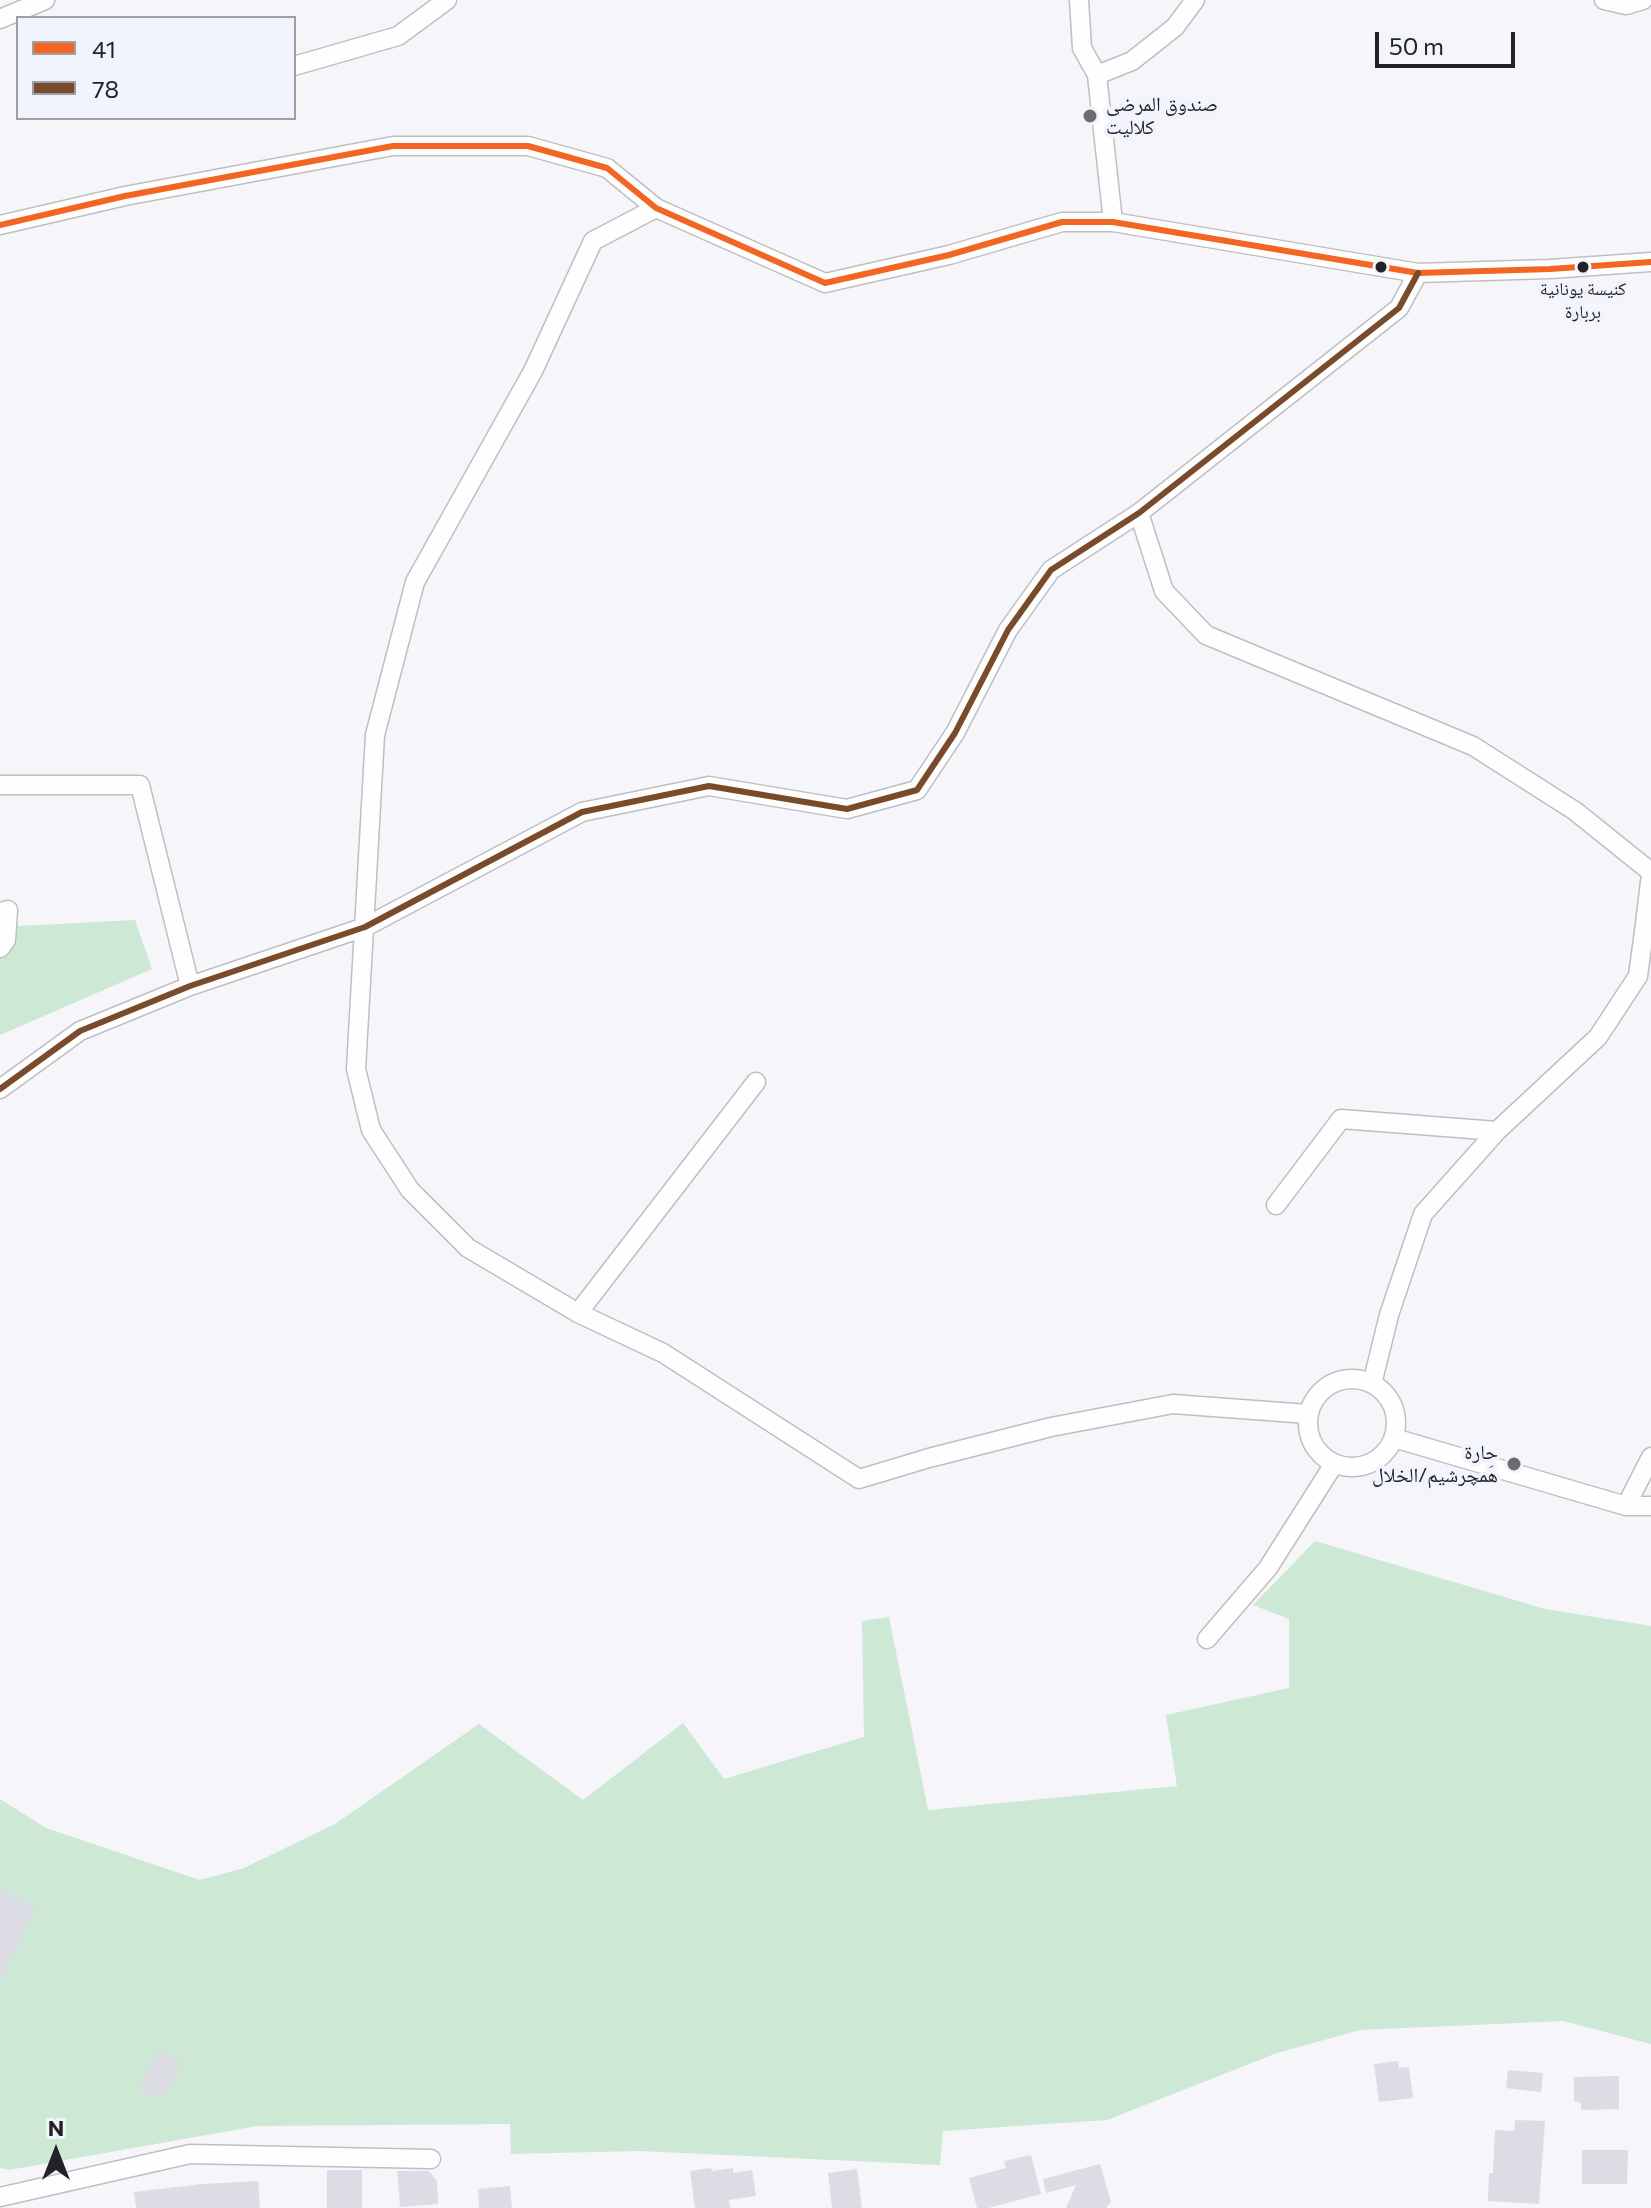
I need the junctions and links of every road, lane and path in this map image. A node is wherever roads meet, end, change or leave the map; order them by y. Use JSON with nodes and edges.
{"nodes":[{"id":1,"x":45,"y":0,"type":"edge"},
{"id":2,"x":447,"y":0,"type":"edge"},
{"id":3,"x":1079,"y":0,"type":"edge"},
{"id":4,"x":1195,"y":0,"type":"edge"},
{"id":5,"x":1604,"y":0,"type":"edge"},
{"id":6,"x":1643,"y":0,"type":"edge"},
{"id":7,"x":0,"y":19,"type":"edge"},
{"id":8,"x":296,"y":65,"type":"edge"},
{"id":9,"x":1097,"y":75,"type":"junction"},
{"id":10,"x":656,"y":208,"type":"junction"},
{"id":11,"x":1113,"y":222,"type":"junction"},
{"id":12,"x":0,"y":225,"type":"edge"},
{"id":13,"x":1651,"y":262,"type":"edge"},
{"id":14,"x":1418,"y":273,"type":"junction"},
{"id":15,"x":1139,"y":513,"type":"junction"},
{"id":16,"x":0,"y":785,"type":"edge"},
{"id":17,"x":1651,"y":873,"type":"edge"},
{"id":18,"x":0,"y":912,"type":"edge"},
{"id":19,"x":365,"y":927,"type":"junction"},
{"id":20,"x":1647,"y":932,"type":"edge"},
{"id":21,"x":0,"y":948,"type":"edge"},
{"id":22,"x":190,"y":986,"type":"junction"},
{"id":23,"x":756,"y":1082,"type":"dead end"},
{"id":24,"x":0,"y":1089,"type":"edge"},
{"id":25,"x":1497,"y":1131,"type":"junction"},
{"id":26,"x":1276,"y":1205,"type":"dead end"},
{"id":27,"x":578,"y":1313,"type":"junction"},
{"id":28,"x":1372,"y":1384,"type":"junction"},
{"id":29,"x":1308,"y":1414,"type":"junction"},
{"id":30,"x":1394,"y":1438,"type":"junction"},
{"id":31,"x":1651,"y":1457,"type":"edge"},
{"id":32,"x":1334,"y":1464,"type":"junction"},
{"id":33,"x":1626,"y":1506,"type":"junction"},
{"id":34,"x":1651,"y":1506,"type":"edge"},
{"id":35,"x":1207,"y":1639,"type":"dead end"},
{"id":36,"x":431,"y":2159,"type":"dead end"},
{"id":37,"x":0,"y":2197,"type":"edge"}],
"edges":[{"from":1,"to":7,"type":"street"},
{"from":2,"to":8,"type":"street"},
{"from":3,"to":9,"type":"street"},
{"from":4,"to":9,"type":"street"},
{"from":5,"to":6,"type":"street"},
{"from":9,"to":11,"type":"street"},
{"from":10,"to":11,"type":"street"},
{"from":10,"to":12,"type":"street"},
{"from":10,"to":19,"type":"street"},
{"from":11,"to":14,"type":"street"},
{"from":13,"to":14,"type":"street"},
{"from":14,"to":15,"type":"street"},
{"from":15,"to":17,"type":"street"},
{"from":15,"to":19,"type":"street"},
{"from":16,"to":22,"type":"street"},
{"from":17,"to":20,"type":"street"},
{"from":18,"to":21,"type":"street"},
{"from":19,"to":22,"type":"street"},
{"from":19,"to":27,"type":"street"},
{"from":20,"to":25,"type":"street"},
{"from":22,"to":24,"type":"street"},
{"from":23,"to":27,"type":"street"},
{"from":25,"to":26,"type":"street"},
{"from":25,"to":28,"type":"street"},
{"from":27,"to":29,"type":"street"},
{"from":28,"to":29,"type":"street"},
{"from":28,"to":30,"type":"street"},
{"from":29,"to":32,"type":"street"},
{"from":30,"to":32,"type":"street"},
{"from":30,"to":33,"type":"street"},
{"from":31,"to":33,"type":"street"},
{"from":32,"to":35,"type":"street"},
{"from":33,"to":34,"type":"street"},
{"from":36,"to":37,"type":"street"}]}
